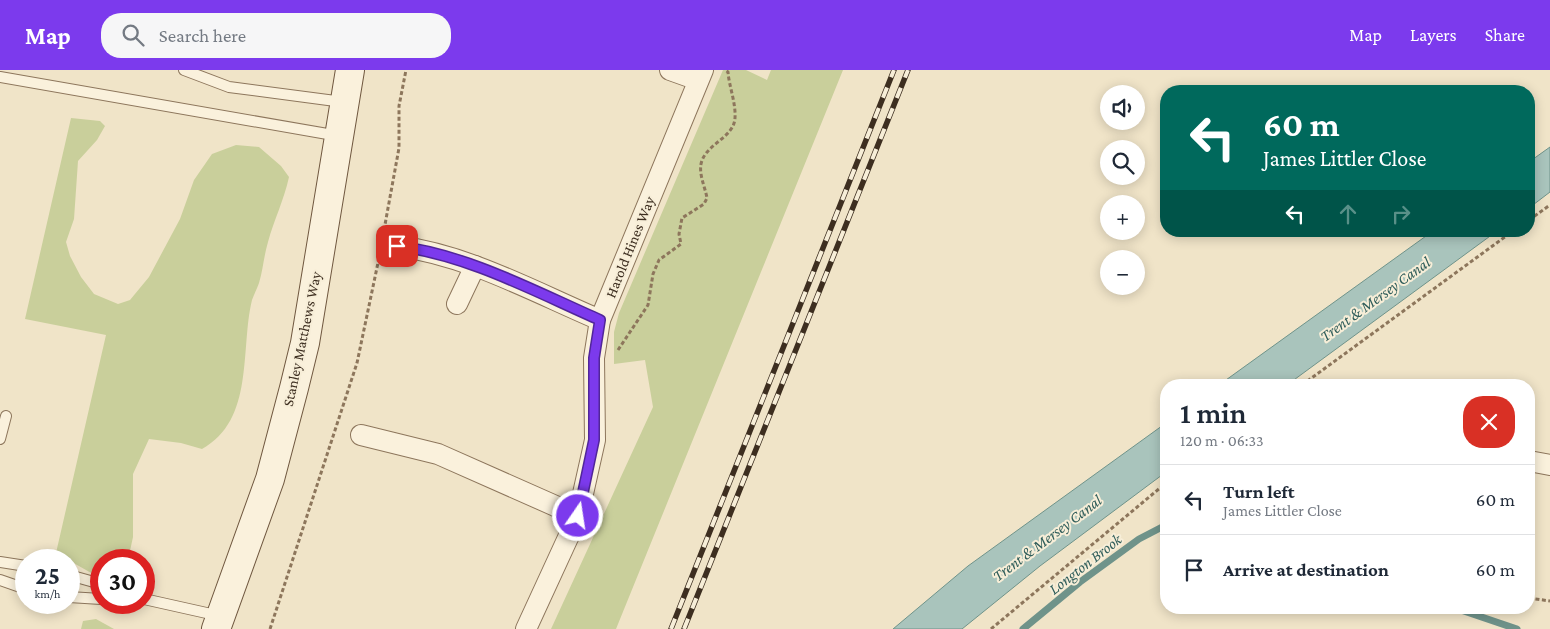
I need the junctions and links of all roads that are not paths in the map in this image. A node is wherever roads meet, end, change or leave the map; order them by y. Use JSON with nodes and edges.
{"nodes":[{"id":1,"x":184,"y":70,"type":"edge"},
{"id":2,"x":350,"y":70,"type":"edge"},
{"id":3,"x":670,"y":70,"type":"edge"},
{"id":4,"x":701,"y":75,"type":"edge"},
{"id":5,"x":0,"y":77,"type":"edge"},
{"id":6,"x":345,"y":102,"type":"junction"},
{"id":7,"x":340,"y":136,"type":"junction"},
{"id":8,"x":387,"y":244,"type":"road end"},
{"id":9,"x":475,"y":266,"type":"junction"},
{"id":10,"x":457,"y":304,"type":"dead end"},
{"id":11,"x":600,"y":320,"type":"junction"},
{"id":12,"x":6,"y":416,"type":"dead end"},
{"id":13,"x":361,"y":435,"type":"dead end"},
{"id":14,"x":0,"y":439,"type":"edge"},
{"id":15,"x":1535,"y":462,"type":"edge"},
{"id":16,"x":1550,"y":465,"type":"edge"},
{"id":17,"x":578,"y":516,"type":"junction"},
{"id":18,"x":0,"y":562,"type":"edge"},
{"id":19,"x":15,"y":564,"type":"edge"},
{"id":20,"x":0,"y":580,"type":"edge"},
{"id":21,"x":15,"y":585,"type":"edge"},
{"id":22,"x":155,"y":602,"type":"edge"},
{"id":23,"x":219,"y":622,"type":"edge"},
{"id":24,"x":526,"y":629,"type":"edge"}],
"edges":[{"from":1,"to":6,"type":"lane"},
{"from":2,"to":6,"type":"main road","name":"Stanley Matthews Way"},
{"from":3,"to":4,"type":"street"},
{"from":4,"to":11,"type":"street","name":"Harold Hines Way"},
{"from":5,"to":7,"type":"lane"},
{"from":6,"to":7,"type":"main road","name":"Stanley Matthews Way"},
{"from":7,"to":23,"type":"main road","name":"Stanley Matthews Way"},
{"from":8,"to":9,"type":"street"},
{"from":9,"to":10,"type":"street"},
{"from":9,"to":11,"type":"street"},
{"from":11,"to":17,"type":"street","name":"Harold Hines Way"},
{"from":12,"to":14,"type":"lane"},
{"from":13,"to":17,"type":"street"},
{"from":15,"to":16,"type":"street"},
{"from":17,"to":24,"type":"street","name":"Harold Hines Way"},
{"from":18,"to":19,"type":"lane"},
{"from":20,"to":21,"type":"lane"},
{"from":22,"to":23,"type":"lane"}]}
